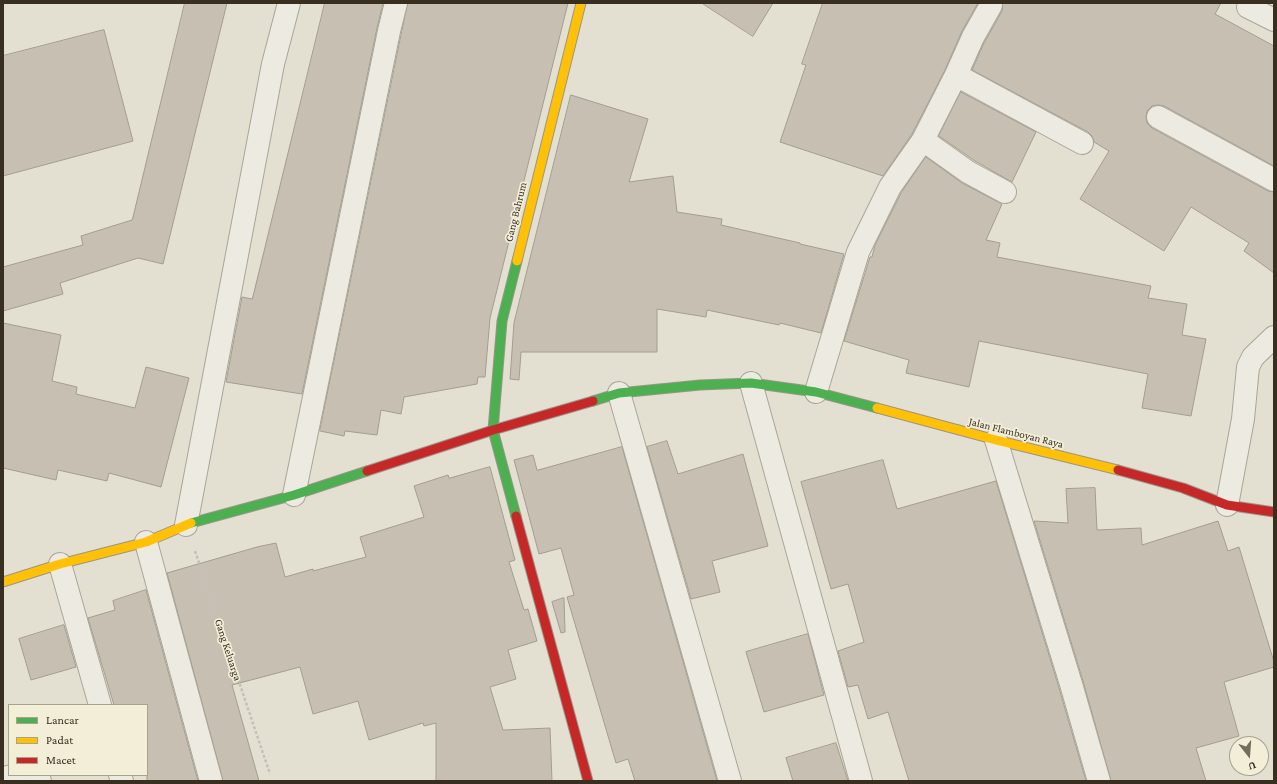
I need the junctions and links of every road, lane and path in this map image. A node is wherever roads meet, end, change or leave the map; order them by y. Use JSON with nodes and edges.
{"nodes":[{"id":1,"x":289,"y":3,"type":"edge"},
{"id":2,"x":396,"y":3,"type":"edge"},
{"id":3,"x":581,"y":3,"type":"edge"},
{"id":4,"x":991,"y":5,"type":"dead end"},
{"id":5,"x":1248,"y":6,"type":"dead end"},
{"id":6,"x":1274,"y":20,"type":"edge"},
{"id":7,"x":956,"y":75,"type":"junction"},
{"id":8,"x":1158,"y":117,"type":"dead end"},
{"id":9,"x":923,"y":140,"type":"junction"},
{"id":10,"x":1082,"y":143,"type":"dead end"},
{"id":11,"x":1274,"y":180,"type":"edge"},
{"id":12,"x":1005,"y":192,"type":"dead end"},
{"id":13,"x":1274,"y":337,"type":"edge"},
{"id":14,"x":751,"y":383,"type":"junction"},
{"id":15,"x":816,"y":392,"type":"junction"},
{"id":16,"x":619,"y":393,"type":"junction"},
{"id":17,"x":493,"y":430,"type":"junction"},
{"id":18,"x":996,"y":440,"type":"junction"},
{"id":19,"x":294,"y":495,"type":"junction"},
{"id":20,"x":1227,"y":505,"type":"junction"},
{"id":21,"x":1274,"y":512,"type":"edge"},
{"id":22,"x":186,"y":525,"type":"junction"},
{"id":23,"x":146,"y":542,"type":"junction"},
{"id":24,"x":60,"y":564,"type":"junction"},
{"id":25,"x":3,"y":582,"type":"edge"},
{"id":26,"x":100,"y":704,"type":"edge"},
{"id":27,"x":270,"y":774,"type":"dead end"},
{"id":28,"x":211,"y":781,"type":"edge"},
{"id":29,"x":588,"y":781,"type":"edge"},
{"id":30,"x":730,"y":781,"type":"edge"},
{"id":31,"x":861,"y":781,"type":"edge"},
{"id":32,"x":1099,"y":781,"type":"edge"}],
"edges":[{"from":1,"to":22,"type":"street"},
{"from":2,"to":19,"type":"street"},
{"from":3,"to":17,"type":"main road","name":"Gang Bahrum"},
{"from":4,"to":7,"type":"street"},
{"from":5,"to":6,"type":"street"},
{"from":7,"to":9,"type":"street"},
{"from":7,"to":10,"type":"street"},
{"from":8,"to":11,"type":"street"},
{"from":9,"to":12,"type":"street"},
{"from":9,"to":15,"type":"street"},
{"from":13,"to":20,"type":"street"},
{"from":14,"to":15,"type":"main road","name":"Jalan Flamboyan Raya"},
{"from":14,"to":16,"type":"main road","name":"Jalan Flamboyan Raya"},
{"from":14,"to":31,"type":"street"},
{"from":15,"to":18,"type":"main road","name":"Jalan Flamboyan Raya"},
{"from":16,"to":17,"type":"main road","name":"Jalan Flamboyan Raya"},
{"from":16,"to":30,"type":"street"},
{"from":17,"to":19,"type":"main road","name":"Jalan Flamboyan Raya"},
{"from":17,"to":29,"type":"main road","name":"Gang Bahrum"},
{"from":18,"to":20,"type":"main road","name":"Jalan Flamboyan Raya"},
{"from":18,"to":32,"type":"street"},
{"from":19,"to":22,"type":"main road","name":"Jalan Flamboyan Raya"},
{"from":20,"to":21,"type":"main road","name":"Jalan Flamboyan Raya"},
{"from":22,"to":23,"type":"main road","name":"Jalan Flamboyan Raya"},
{"from":22,"to":27,"type":"path","name":"Gang Keluarga"},
{"from":23,"to":24,"type":"main road","name":"Jalan Flamboyan Raya"},
{"from":23,"to":28,"type":"street"},
{"from":24,"to":25,"type":"main road","name":"Jalan Flamboyan Raya"},
{"from":24,"to":26,"type":"street"}]}
